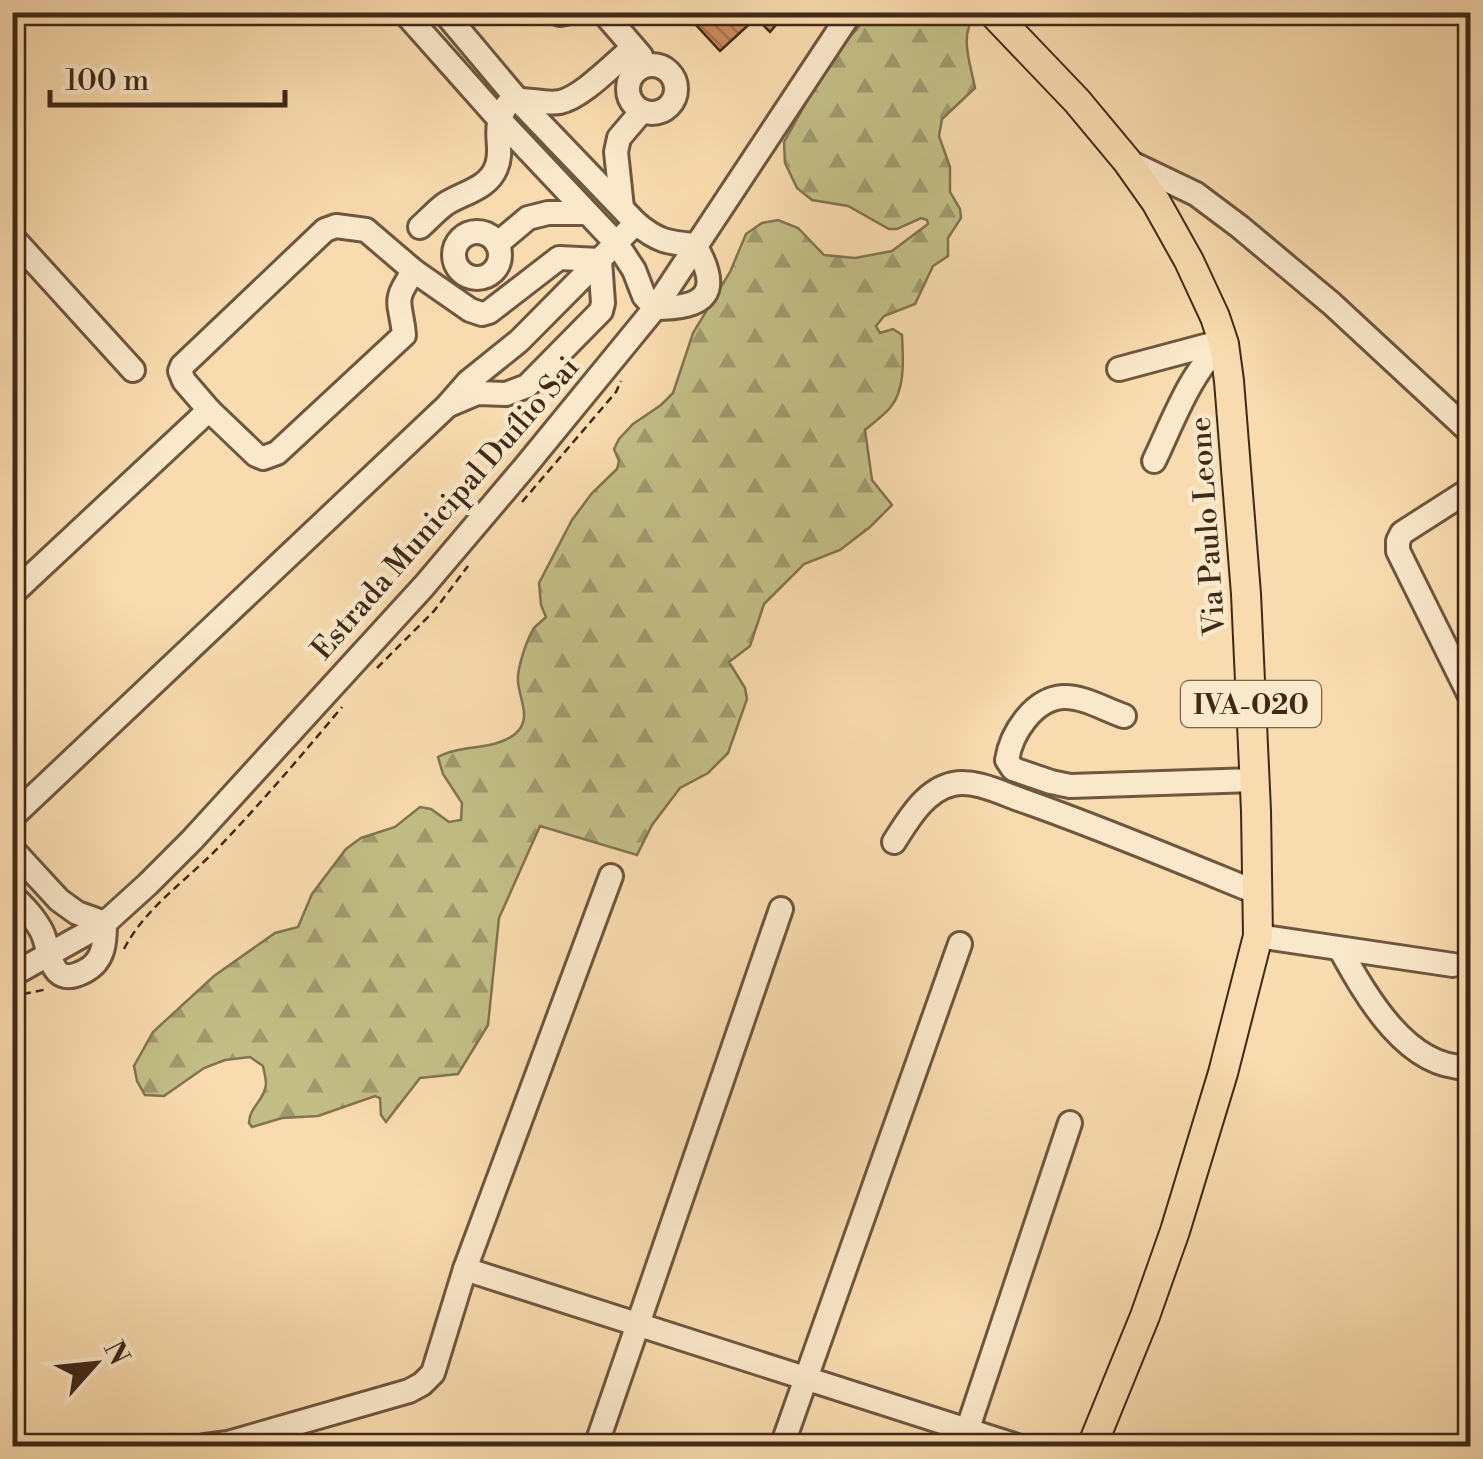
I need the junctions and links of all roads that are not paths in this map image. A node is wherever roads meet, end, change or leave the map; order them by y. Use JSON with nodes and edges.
{"nodes":[{"id":1,"x":404,"y":12,"type":"edge"},
{"id":2,"x":444,"y":12,"type":"edge"},
{"id":3,"x":555,"y":12,"type":"edge"},
{"id":4,"x":570,"y":12,"type":"edge"},
{"id":5,"x":603,"y":12,"type":"edge"},
{"id":6,"x":851,"y":12,"type":"edge"},
{"id":7,"x":992,"y":12,"type":"edge"},
{"id":8,"x":633,"y":48,"type":"junction"},
{"id":9,"x":651,"y":65,"type":"junction"},
{"id":10,"x":516,"y":99,"type":"junction"},
{"id":11,"x":642,"y":111,"type":"junction"},
{"id":12,"x":500,"y":119,"type":"junction"},
{"id":13,"x":1128,"y":161,"type":"junction"},
{"id":14,"x":586,"y":213,"type":"junction"},
{"id":15,"x":628,"y":215,"type":"junction"},
{"id":16,"x":420,"y":227,"type":"dead end"},
{"id":17,"x":12,"y":237,"type":"edge"},
{"id":18,"x":497,"y":244,"type":"dead end"},
{"id":19,"x":695,"y":245,"type":"junction"},
{"id":20,"x":608,"y":252,"type":"junction"},
{"id":21,"x":414,"y":271,"type":"junction"},
{"id":22,"x":571,"y":288,"type":"junction"},
{"id":23,"x":602,"y":289,"type":"junction"},
{"id":24,"x":655,"y":308,"type":"junction"},
{"id":25,"x":519,"y":341,"type":"junction"},
{"id":26,"x":1224,"y":342,"type":"junction"},
{"id":27,"x":1119,"y":368,"type":"dead end"},
{"id":28,"x":133,"y":370,"type":"dead end"},
{"id":29,"x":537,"y":376,"type":"junction"},
{"id":30,"x":447,"y":406,"type":"junction"},
{"id":31,"x":209,"y":410,"type":"junction"},
{"id":32,"x":1470,"y":432,"type":"edge"},
{"id":33,"x":1154,"y":461,"type":"dead end"},
{"id":34,"x":1466,"y":492,"type":"dead end"},
{"id":35,"x":12,"y":594,"type":"edge"},
{"id":36,"x":1470,"y":696,"type":"edge"},
{"id":37,"x":1124,"y":716,"type":"dead end"},
{"id":38,"x":1254,"y":780,"type":"junction"},
{"id":39,"x":12,"y":817,"type":"edge"},
{"id":40,"x":894,"y":842,"type":"dead end"},
{"id":41,"x":12,"y":849,"type":"edge"},
{"id":42,"x":611,"y":876,"type":"dead end"},
{"id":43,"x":40,"y":879,"type":"junction"},
{"id":44,"x":1258,"y":893,"type":"junction"},
{"id":45,"x":15,"y":898,"type":"edge"},
{"id":46,"x":781,"y":909,"type":"dead end"},
{"id":47,"x":105,"y":923,"type":"junction"},
{"id":48,"x":1258,"y":936,"type":"junction"},
{"id":49,"x":960,"y":944,"type":"dead end"},
{"id":50,"x":1340,"y":949,"type":"junction"},
{"id":51,"x":48,"y":956,"type":"junction"},
{"id":52,"x":1453,"y":965,"type":"dead end"},
{"id":53,"x":12,"y":975,"type":"edge"},
{"id":54,"x":1470,"y":1067,"type":"edge"},
{"id":55,"x":1070,"y":1124,"type":"dead end"},
{"id":56,"x":466,"y":1269,"type":"junction"},
{"id":57,"x":638,"y":1325,"type":"junction"},
{"id":58,"x":806,"y":1379,"type":"junction"},
{"id":59,"x":964,"y":1439,"type":"edge"},
{"id":60,"x":221,"y":1445,"type":"edge"},
{"id":61,"x":596,"y":1446,"type":"edge"},
{"id":62,"x":782,"y":1446,"type":"edge"},
{"id":63,"x":1016,"y":1446,"type":"edge"},
{"id":64,"x":1092,"y":1446,"type":"edge"}],
"edges":[{"from":1,"to":12,"type":"street"},
{"from":2,"to":10,"type":"street"},
{"from":3,"to":4,"type":"street"},
{"from":5,"to":8,"type":"street"},
{"from":6,"to":19,"type":"street","name":"Estrada Municipal Duílio Sai"},
{"from":7,"to":13,"type":"main road","name":"Via Paulo Leone","number":"IVA-020"},
{"from":8,"to":9,"type":"street"},
{"from":8,"to":10,"type":"street"},
{"from":9,"to":11,"type":"street"},
{"from":9,"to":11,"type":"street"},
{"from":10,"to":12,"type":"street"},
{"from":10,"to":15,"type":"street"},
{"from":11,"to":15,"type":"street"},
{"from":12,"to":14,"type":"street"},
{"from":12,"to":16,"type":"street"},
{"from":13,"to":26,"type":"main road","name":"Via Paulo Leone","number":"IVA-020"},
{"from":13,"to":32,"type":"street"},
{"from":14,"to":18,"type":"street"},
{"from":14,"to":20,"type":"street"},
{"from":15,"to":19,"type":"street"},
{"from":15,"to":20,"type":"street"},
{"from":17,"to":28,"type":"street"},
{"from":19,"to":24,"type":"street","name":"Estrada Municipal Duílio Sai"},
{"from":19,"to":24,"type":"street"},
{"from":20,"to":21,"type":"street"},
{"from":20,"to":22,"type":"street"},
{"from":20,"to":23,"type":"street"},
{"from":20,"to":24,"type":"street"},
{"from":21,"to":31,"type":"street"},
{"from":21,"to":31,"type":"street"},
{"from":22,"to":23,"type":"street"},
{"from":22,"to":25,"type":"street"},
{"from":23,"to":29,"type":"street"},
{"from":24,"to":47,"type":"street","name":"Estrada Municipal Duílio Sai"},
{"from":25,"to":29,"type":"street"},
{"from":25,"to":30,"type":"street"},
{"from":26,"to":27,"type":"street"},
{"from":26,"to":33,"type":"street"},
{"from":26,"to":38,"type":"main road","name":"Via Paulo Leone","number":"IVA-020"},
{"from":29,"to":30,"type":"street"},
{"from":30,"to":39,"type":"street"},
{"from":31,"to":35,"type":"street"},
{"from":34,"to":36,"type":"street"},
{"from":37,"to":38,"type":"street"},
{"from":38,"to":44,"type":"main road","name":"Via Paulo Leone","number":"IVA-020"},
{"from":40,"to":44,"type":"street"},
{"from":41,"to":43,"type":"street"},
{"from":42,"to":56,"type":"street"},
{"from":43,"to":45,"type":"street"},
{"from":43,"to":47,"type":"street"},
{"from":44,"to":48,"type":"main road","name":"Via Paulo Leone","number":"IVA-020"},
{"from":45,"to":51,"type":"street"},
{"from":46,"to":57,"type":"street"},
{"from":47,"to":51,"type":"street","name":"Estrada Municipal Duílio Sai"},
{"from":47,"to":51,"type":"street"},
{"from":48,"to":50,"type":"street"},
{"from":48,"to":64,"type":"main road","name":"Via Paulo Leone","number":"IVA-020"},
{"from":49,"to":58,"type":"street"},
{"from":50,"to":52,"type":"street"},
{"from":50,"to":54,"type":"street"},
{"from":51,"to":53,"type":"street","name":"Estrada Municipal Duílio Sai"},
{"from":55,"to":59,"type":"street"},
{"from":56,"to":57,"type":"street"},
{"from":56,"to":60,"type":"street"},
{"from":57,"to":58,"type":"street"},
{"from":57,"to":61,"type":"street"},
{"from":58,"to":59,"type":"street"},
{"from":58,"to":62,"type":"street"},
{"from":59,"to":63,"type":"street"}]}
